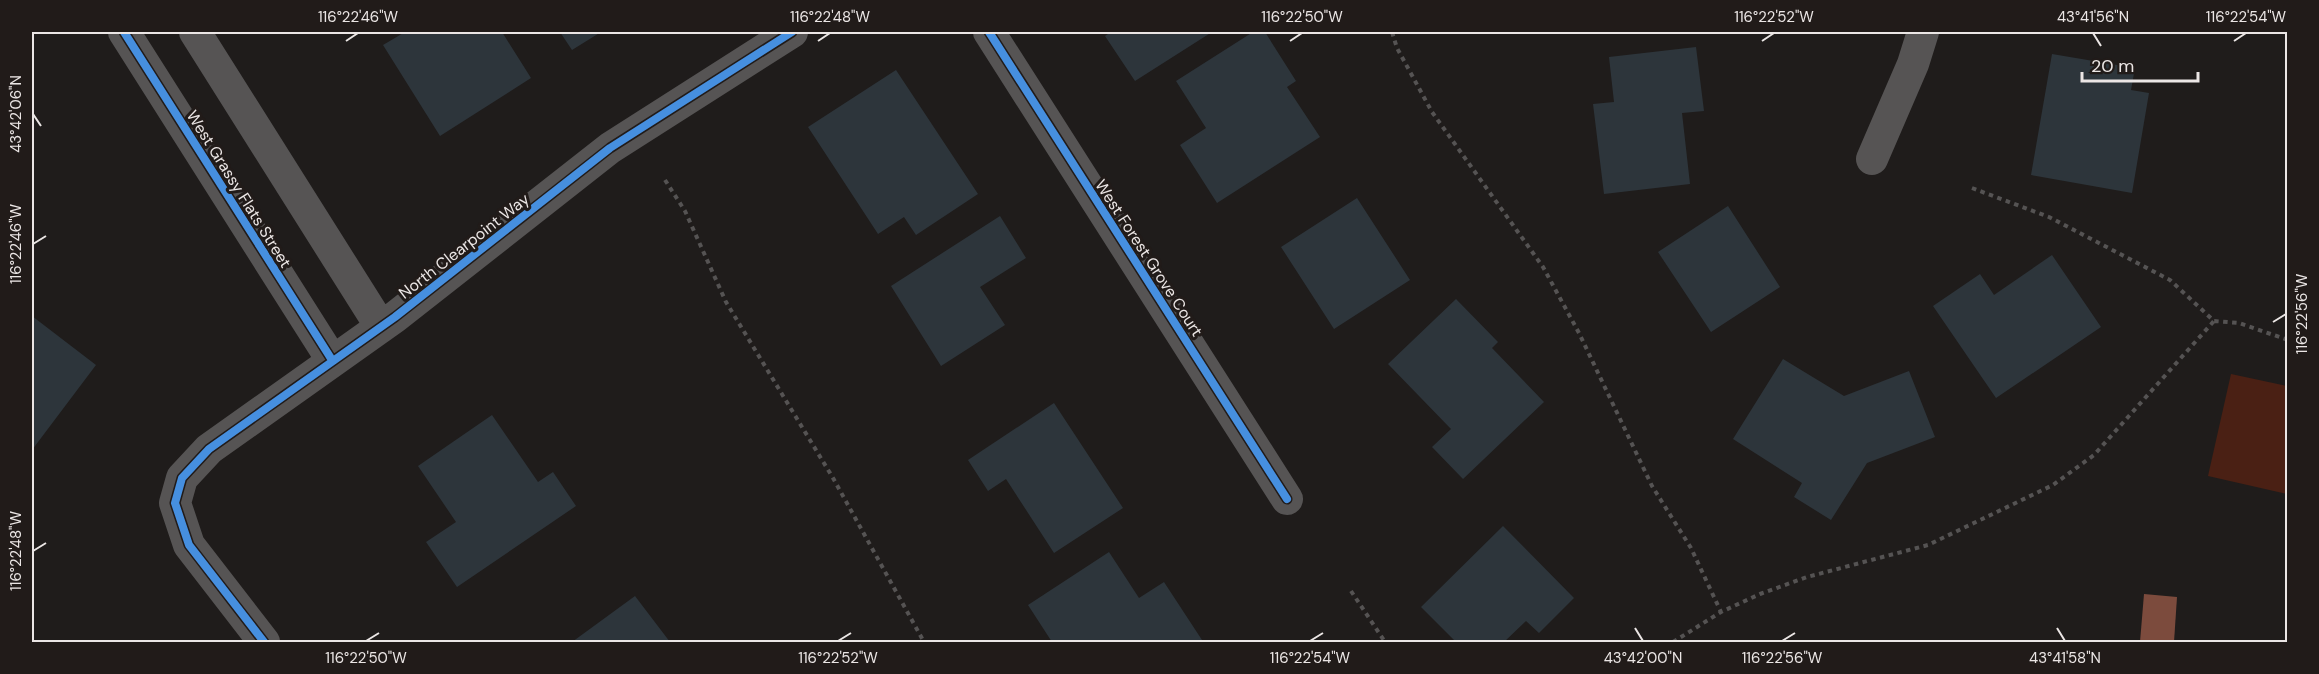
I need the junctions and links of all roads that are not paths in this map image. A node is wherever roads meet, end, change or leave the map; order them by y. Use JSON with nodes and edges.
{"nodes":[{"id":1,"x":124,"y":32,"type":"edge"},
{"id":2,"x":195,"y":32,"type":"edge"},
{"id":3,"x":792,"y":32,"type":"edge"},
{"id":4,"x":989,"y":32,"type":"edge"},
{"id":5,"x":1923,"y":32,"type":"edge"},
{"id":6,"x":1872,"y":159,"type":"dead end"},
{"id":7,"x":381,"y":327,"type":"junction"},
{"id":8,"x":332,"y":360,"type":"junction"},
{"id":9,"x":1287,"y":499,"type":"dead end"},
{"id":10,"x":264,"y":642,"type":"edge"}],
"edges":[{"from":1,"to":8,"type":"street","name":"West Grassy Flats Street"},
{"from":2,"to":7,"type":"street"},
{"from":3,"to":7,"type":"street","name":"North Clearpoint Way"},
{"from":4,"to":9,"type":"street","name":"West Forest Grove Court"},
{"from":5,"to":6,"type":"street"},
{"from":7,"to":8,"type":"street","name":"North Clearpoint Way"},
{"from":8,"to":10,"type":"street","name":"North Clearpoint Way"}]}
